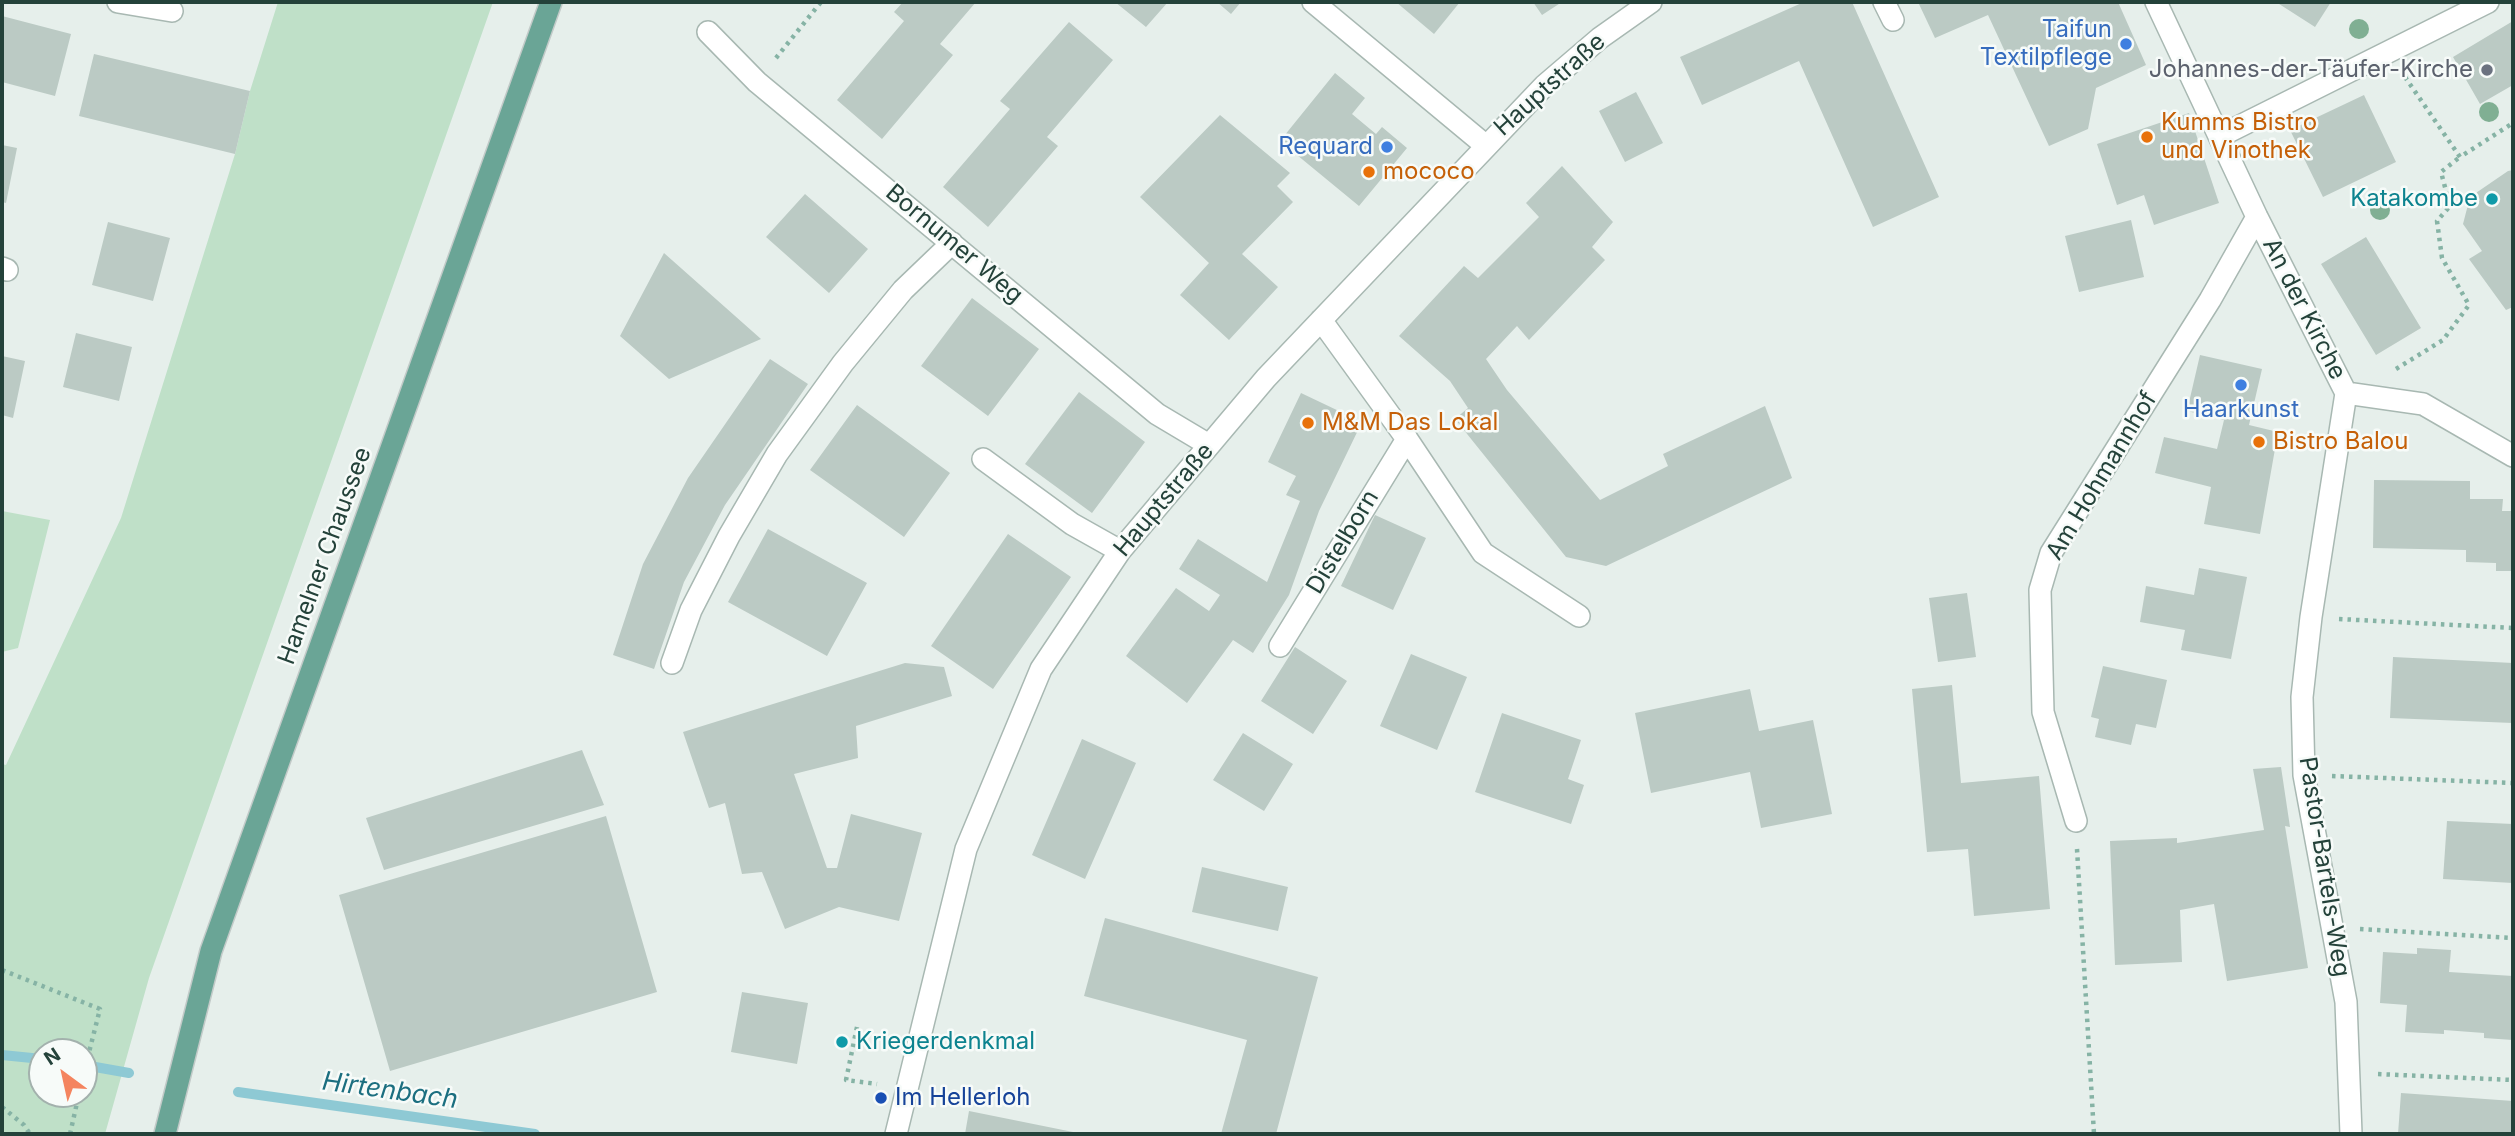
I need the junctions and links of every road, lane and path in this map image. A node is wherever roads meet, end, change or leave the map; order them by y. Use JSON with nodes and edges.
{"nodes":[{"id":1,"x":118,"y":2,"type":"edge"},
{"id":2,"x":551,"y":2,"type":"edge"},
{"id":3,"x":821,"y":2,"type":"edge"},
{"id":4,"x":1313,"y":2,"type":"edge"},
{"id":5,"x":1651,"y":2,"type":"edge"},
{"id":6,"x":2156,"y":2,"type":"edge"},
{"id":7,"x":2488,"y":2,"type":"edge"},
{"id":8,"x":172,"y":11,"type":"dead end"},
{"id":9,"x":708,"y":32,"type":"dead end"},
{"id":10,"x":2388,"y":51,"type":"junction"},
{"id":11,"x":757,"y":82,"type":"junction"},
{"id":12,"x":2513,"y":123,"type":"edge"},
{"id":13,"x":2220,"y":136,"type":"junction"},
{"id":14,"x":1485,"y":145,"type":"junction"},
{"id":15,"x":2460,"y":157,"type":"junction"},
{"id":16,"x":2257,"y":217,"type":"junction"},
{"id":17,"x":952,"y":243,"type":"junction"},
{"id":18,"x":1321,"y":320,"type":"junction"},
{"id":19,"x":2346,"y":393,"type":"junction"},
{"id":20,"x":2370,"y":396,"type":"junction"},
{"id":21,"x":1407,"y":439,"type":"junction"},
{"id":22,"x":1209,"y":445,"type":"junction"},
{"id":23,"x":2513,"y":456,"type":"edge"},
{"id":24,"x":983,"y":459,"type":"dead end"},
{"id":25,"x":1120,"y":551,"type":"junction"},
{"id":26,"x":1579,"y":616,"type":"dead end"},
{"id":27,"x":2311,"y":617,"type":"junction"},
{"id":28,"x":2513,"y":628,"type":"edge"},
{"id":29,"x":1280,"y":646,"type":"dead end"},
{"id":30,"x":672,"y":663,"type":"dead end"},
{"id":31,"x":2304,"y":775,"type":"junction"},
{"id":32,"x":2513,"y":783,"type":"edge"},
{"id":33,"x":2076,"y":821,"type":"joint"},
{"id":34,"x":2332,"y":927,"type":"junction"},
{"id":35,"x":2513,"y":938,"type":"edge"},
{"id":36,"x":2,"y":970,"type":"edge"},
{"id":37,"x":857,"y":1027,"type":"dead end"},
{"id":38,"x":92,"y":1038,"type":"edge"},
{"id":39,"x":2351,"y":1073,"type":"junction"},
{"id":40,"x":2513,"y":1080,"type":"edge"},
{"id":41,"x":906,"y":1087,"type":"junction"},
{"id":42,"x":2,"y":1107,"type":"edge"},
{"id":43,"x":75,"y":1108,"type":"edge"},
{"id":44,"x":30,"y":1134,"type":"edge"},
{"id":45,"x":70,"y":1134,"type":"edge"},
{"id":46,"x":165,"y":1134,"type":"edge"},
{"id":47,"x":895,"y":1134,"type":"edge"},
{"id":48,"x":2094,"y":1134,"type":"edge"},
{"id":49,"x":2351,"y":1134,"type":"edge"}],
"edges":[{"from":1,"to":8,"type":"street"},
{"from":2,"to":46,"type":"main road","name":"Hamelner Chaussee"},
{"from":3,"to":11,"type":"path"},
{"from":4,"to":14,"type":"street"},
{"from":5,"to":14,"type":"street","name":"Hauptstraße"},
{"from":6,"to":13,"type":"street","name":"An der Kirche"},
{"from":7,"to":10,"type":"street"},
{"from":9,"to":11,"type":"street","name":"Bornumer Weg"},
{"from":10,"to":13,"type":"street"},
{"from":10,"to":15,"type":"path"},
{"from":11,"to":17,"type":"street","name":"Bornumer Weg"},
{"from":12,"to":15,"type":"path"},
{"from":13,"to":16,"type":"street","name":"An der Kirche"},
{"from":14,"to":18,"type":"street","name":"Hauptstraße"},
{"from":15,"to":20,"type":"path"},
{"from":16,"to":19,"type":"street","name":"An der Kirche"},
{"from":16,"to":33,"type":"street","name":"Am Hohmannhof"},
{"from":17,"to":22,"type":"street","name":"Bornumer Weg"},
{"from":17,"to":30,"type":"street"},
{"from":18,"to":21,"type":"street"},
{"from":18,"to":22,"type":"street","name":"Hauptstraße"},
{"from":19,"to":20,"type":"street","name":"An der Kirche"},
{"from":19,"to":27,"type":"street","name":"Pastor-Bartels-Weg"},
{"from":20,"to":23,"type":"street","name":"An der Kirche"},
{"from":21,"to":26,"type":"street"},
{"from":21,"to":29,"type":"street","name":"Distelborn"},
{"from":22,"to":25,"type":"street","name":"Hauptstraße"},
{"from":24,"to":25,"type":"street"},
{"from":25,"to":41,"type":"street","name":"Hauptstraße"},
{"from":27,"to":28,"type":"path"},
{"from":27,"to":31,"type":"street","name":"Pastor-Bartels-Weg"},
{"from":31,"to":32,"type":"path"},
{"from":31,"to":34,"type":"street","name":"Pastor-Bartels-Weg"},
{"from":33,"to":48,"type":"path"},
{"from":34,"to":35,"type":"path"},
{"from":34,"to":39,"type":"street","name":"Pastor-Bartels-Weg"},
{"from":36,"to":38,"type":"path"},
{"from":37,"to":41,"type":"path"},
{"from":39,"to":40,"type":"path"},
{"from":39,"to":49,"type":"street","name":"Pastor-Bartels-Weg"},
{"from":41,"to":47,"type":"street","name":"Hauptstraße"},
{"from":42,"to":44,"type":"path"},
{"from":43,"to":45,"type":"path"}]}
